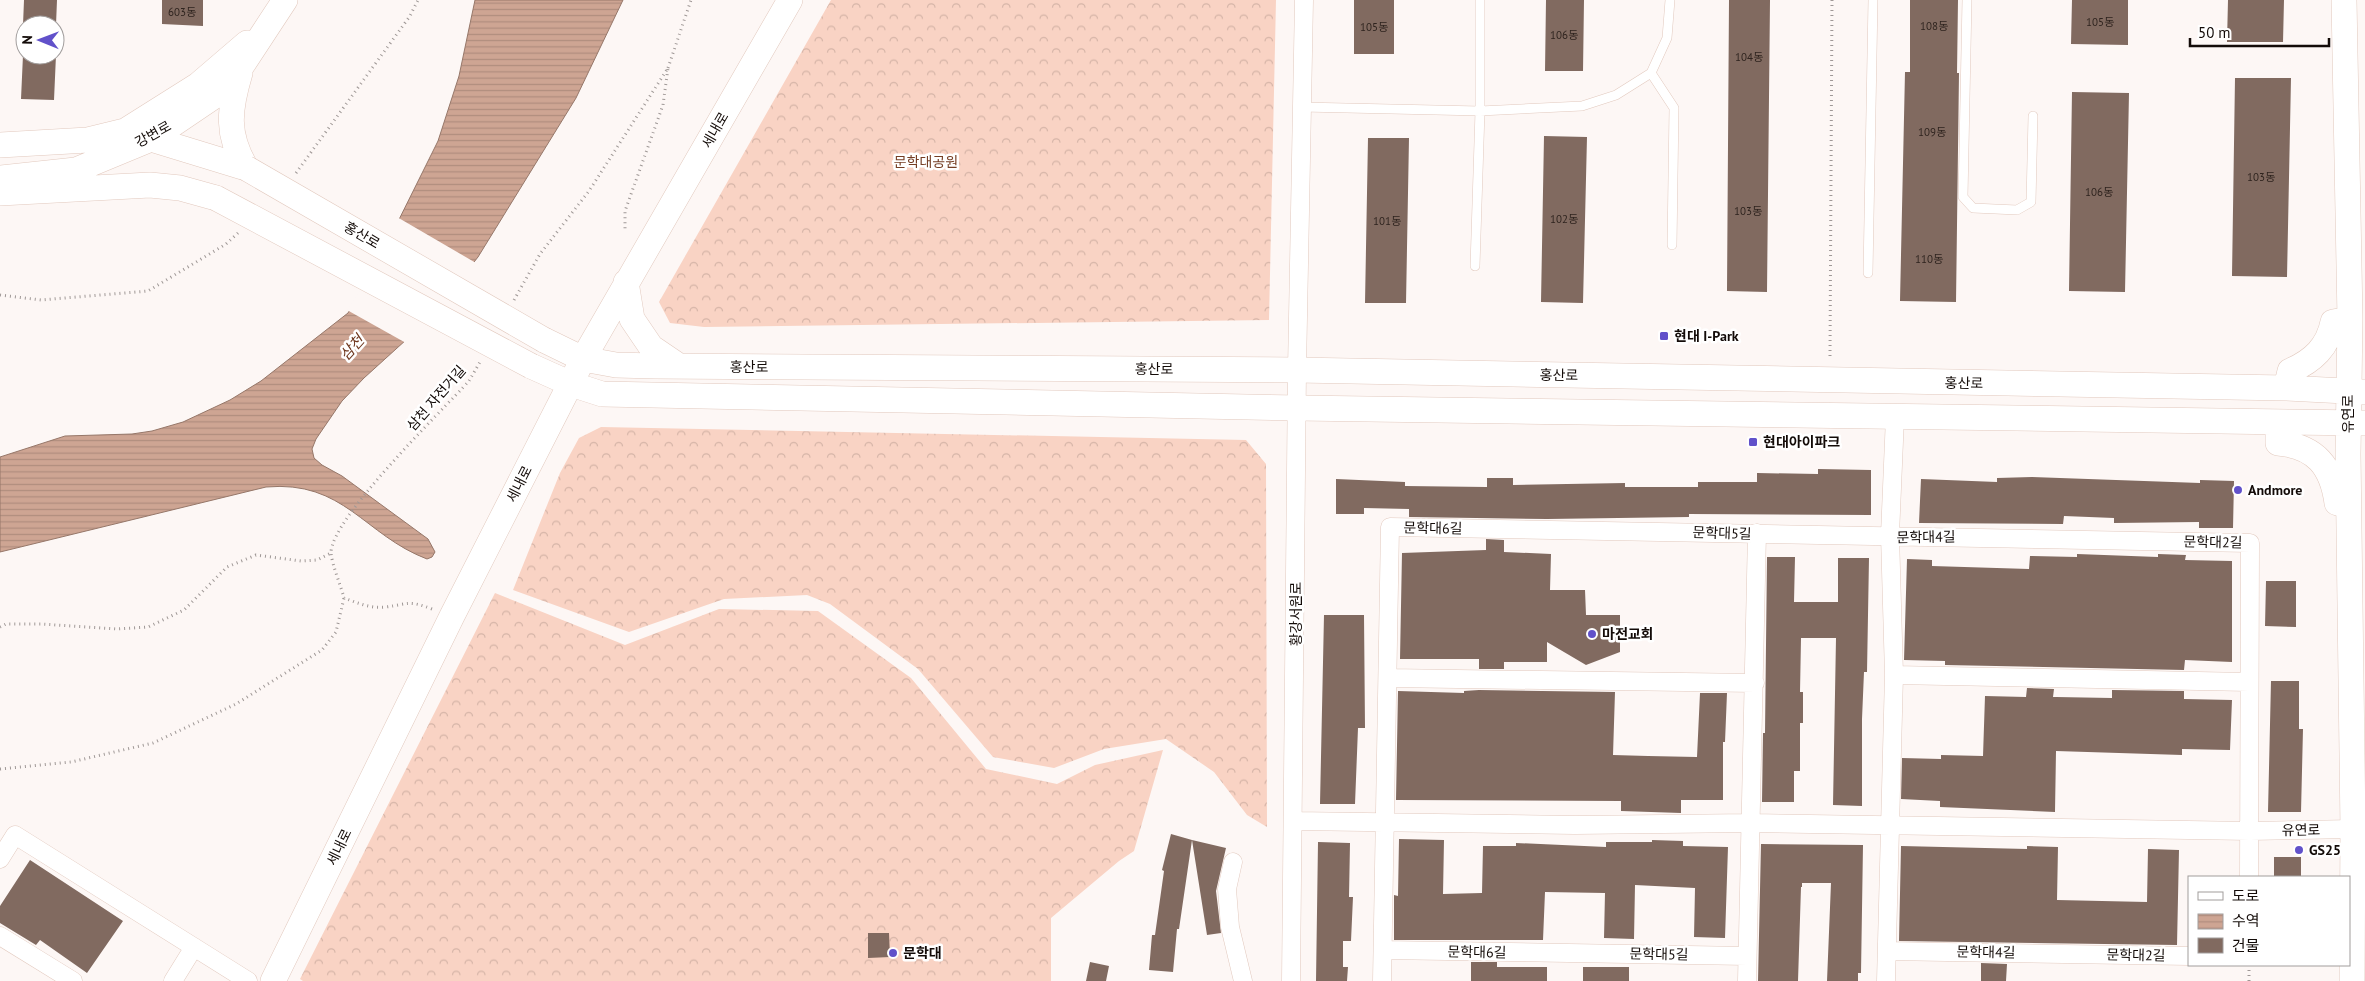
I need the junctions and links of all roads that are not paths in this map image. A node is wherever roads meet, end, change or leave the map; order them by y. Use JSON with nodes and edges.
{"nodes":[{"id":1,"x":285,"y":0,"type":"edge"},
{"id":2,"x":790,"y":0,"type":"edge"},
{"id":3,"x":1304,"y":0,"type":"edge"},
{"id":4,"x":1480,"y":0,"type":"edge"},
{"id":5,"x":1670,"y":0,"type":"edge"},
{"id":6,"x":1873,"y":0,"type":"edge"},
{"id":7,"x":1967,"y":0,"type":"edge"},
{"id":8,"x":2344,"y":0,"type":"edge"},
{"id":9,"x":268,"y":26,"type":"junction"},
{"id":10,"x":241,"y":67,"type":"junction"},
{"id":11,"x":1651,"y":73,"type":"junction"},
{"id":12,"x":1302,"y":107,"type":"junction"},
{"id":13,"x":1480,"y":111,"type":"junction"},
{"id":14,"x":2033,"y":116,"type":"dead end"},
{"id":15,"x":124,"y":131,"type":"junction"},
{"id":16,"x":151,"y":139,"type":"junction"},
{"id":17,"x":0,"y":144,"type":"edge"},
{"id":18,"x":246,"y":168,"type":"junction"},
{"id":19,"x":0,"y":178,"type":"edge"},
{"id":20,"x":0,"y":193,"type":"edge"},
{"id":21,"x":1672,"y":246,"type":"dead end"},
{"id":22,"x":1475,"y":266,"type":"dead end"},
{"id":23,"x":1868,"y":273,"type":"dead end"},
{"id":24,"x":626,"y":282,"type":"junction"},
{"id":25,"x":2350,"y":319,"type":"junction"},
{"id":26,"x":583,"y":358,"type":"junction"},
{"id":27,"x":679,"y":366,"type":"junction"},
{"id":28,"x":1297,"y":370,"type":"junction"},
{"id":29,"x":571,"y":384,"type":"junction"},
{"id":30,"x":2286,"y":388,"type":"junction"},
{"id":31,"x":2356,"y":391,"type":"edge"},
{"id":32,"x":1298,"y":408,"type":"junction"},
{"id":33,"x":1895,"y":416,"type":"junction"},
{"id":34,"x":2278,"y":422,"type":"junction"},
{"id":35,"x":2357,"y":423,"type":"edge"},
{"id":36,"x":2349,"y":504,"type":"junction"},
{"id":37,"x":1567,"y":530,"type":"joint"},
{"id":38,"x":1758,"y":533,"type":"junction"},
{"id":39,"x":1890,"y":535,"type":"junction"},
{"id":40,"x":2068,"y":539,"type":"joint"},
{"id":41,"x":1894,"y":675,"type":"junction"},
{"id":42,"x":1388,"y":678,"type":"junction"},
{"id":43,"x":2249,"y":682,"type":"junction"},
{"id":44,"x":1755,"y":683,"type":"junction"},
{"id":45,"x":1294,"y":821,"type":"junction"},
{"id":46,"x":1385,"y":822,"type":"junction"},
{"id":47,"x":1751,"y":823,"type":"junction"},
{"id":48,"x":1890,"y":825,"type":"junction"},
{"id":49,"x":2353,"y":829,"type":"junction"},
{"id":50,"x":2250,"y":831,"type":"junction"},
{"id":51,"x":0,"y":859,"type":"edge"},
{"id":52,"x":1233,"y":862,"type":"dead end"},
{"id":53,"x":2249,"y":876,"type":"edge"},
{"id":54,"x":0,"y":936,"type":"edge"},
{"id":55,"x":194,"y":947,"type":"junction"},
{"id":56,"x":1383,"y":950,"type":"junction"},
{"id":57,"x":1887,"y":950,"type":"junction"},
{"id":58,"x":1571,"y":953,"type":"joint"},
{"id":59,"x":2084,"y":954,"type":"joint"},
{"id":60,"x":1747,"y":956,"type":"junction"},
{"id":61,"x":2188,"y":956,"type":"edge"},
{"id":62,"x":73,"y":981,"type":"edge"},
{"id":63,"x":173,"y":981,"type":"edge"},
{"id":64,"x":248,"y":981,"type":"edge"},
{"id":65,"x":273,"y":981,"type":"edge"},
{"id":66,"x":1243,"y":981,"type":"edge"},
{"id":67,"x":1291,"y":981,"type":"edge"},
{"id":68,"x":1382,"y":981,"type":"edge"},
{"id":69,"x":1747,"y":981,"type":"edge"},
{"id":70,"x":1886,"y":981,"type":"edge"},
{"id":71,"x":2352,"y":981,"type":"edge"}],
"edges":[{"from":1,"to":9,"type":"street","name":"강변로"},
{"from":2,"to":24,"type":"street","name":"세내로"},
{"from":3,"to":12,"type":"street","name":"황강서원로"},
{"from":4,"to":13,"type":"lane"},
{"from":5,"to":11,"type":"lane"},
{"from":6,"to":23,"type":"lane"},
{"from":7,"to":14,"type":"lane"},
{"from":8,"to":25,"type":"street","name":"유연로"},
{"from":9,"to":10,"type":"street","name":"강변로"},
{"from":9,"to":15,"type":"street","name":"강변로"},
{"from":10,"to":16,"type":"street","name":"강변로"},
{"from":10,"to":18,"type":"street"},
{"from":11,"to":13,"type":"lane"},
{"from":11,"to":21,"type":"lane"},
{"from":12,"to":13,"type":"lane"},
{"from":12,"to":28,"type":"street","name":"황강서원로"},
{"from":13,"to":22,"type":"lane"},
{"from":15,"to":16,"type":"street","name":"홍산로"},
{"from":15,"to":17,"type":"street"},
{"from":16,"to":18,"type":"street","name":"홍산로"},
{"from":16,"to":19,"type":"street","name":"강변로"},
{"from":18,"to":26,"type":"street","name":"홍산로","bridge":true},
{"from":20,"to":29,"type":"street","bridge":true},
{"from":24,"to":26,"type":"street","name":"세내로"},
{"from":24,"to":27,"type":"street"},
{"from":25,"to":30,"type":"street"},
{"from":25,"to":31,"type":"street","name":"유연로"},
{"from":26,"to":27,"type":"street","name":"홍산로"},
{"from":26,"to":29,"type":"street","name":"세내로"},
{"from":27,"to":28,"type":"street","name":"홍산로"},
{"from":28,"to":30,"type":"street","name":"홍산로"},
{"from":28,"to":32,"type":"street","name":"황강서원로"},
{"from":29,"to":32,"type":"street"},
{"from":29,"to":65,"type":"street","name":"세내로"},
{"from":30,"to":31,"type":"street","name":"홍산로"},
{"from":31,"to":35,"type":"street","name":"유연로"},
{"from":32,"to":33,"type":"street"},
{"from":32,"to":45,"type":"street","name":"황강서원로"},
{"from":33,"to":34,"type":"street"},
{"from":33,"to":39,"type":"street"},
{"from":34,"to":35,"type":"street"},
{"from":34,"to":36,"type":"street"},
{"from":35,"to":36,"type":"street","name":"유연로"},
{"from":36,"to":49,"type":"street","name":"유연로"},
{"from":37,"to":38,"type":"street","name":"문학대5길"},
{"from":37,"to":42,"type":"street","name":"문학대6길"},
{"from":38,"to":39,"type":"street"},
{"from":38,"to":44,"type":"street","name":"문학대5길"},
{"from":39,"to":40,"type":"street","name":"문학대4길"},
{"from":39,"to":41,"type":"street","name":"문학대4길"},
{"from":40,"to":43,"type":"street","name":"문학대2길"},
{"from":41,"to":43,"type":"street"},
{"from":41,"to":48,"type":"street","name":"문학대4길"},
{"from":42,"to":44,"type":"street"},
{"from":42,"to":46,"type":"street","name":"문학대6길"},
{"from":43,"to":50,"type":"street","name":"문학대2길"},
{"from":44,"to":47,"type":"street","name":"문학대5길"},
{"from":45,"to":46,"type":"street"},
{"from":45,"to":67,"type":"street","name":"황강서원로"},
{"from":46,"to":47,"type":"street"},
{"from":46,"to":56,"type":"street","name":"문학대6길"},
{"from":47,"to":48,"type":"street"},
{"from":47,"to":60,"type":"street","name":"문학대5길"},
{"from":48,"to":50,"type":"street"},
{"from":48,"to":57,"type":"street","name":"문학대4길"},
{"from":49,"to":50,"type":"street","name":"유연로"},
{"from":49,"to":71,"type":"street","name":"유연로"},
{"from":50,"to":53,"type":"street","name":"문학대2길"},
{"from":51,"to":55,"type":"street"},
{"from":52,"to":66,"type":"street"},
{"from":54,"to":62,"type":"street"},
{"from":55,"to":63,"type":"street"},
{"from":55,"to":64,"type":"street"},
{"from":56,"to":58,"type":"street","name":"문학대6길"},
{"from":56,"to":68,"type":"street","name":"문학대6길"},
{"from":57,"to":59,"type":"street","name":"문학대4길"},
{"from":57,"to":70,"type":"street","name":"문학대4길"},
{"from":58,"to":60,"type":"street","name":"문학대5길"},
{"from":59,"to":61,"type":"street","name":"문학대2길"},
{"from":60,"to":69,"type":"street","name":"문학대5길"}]}
